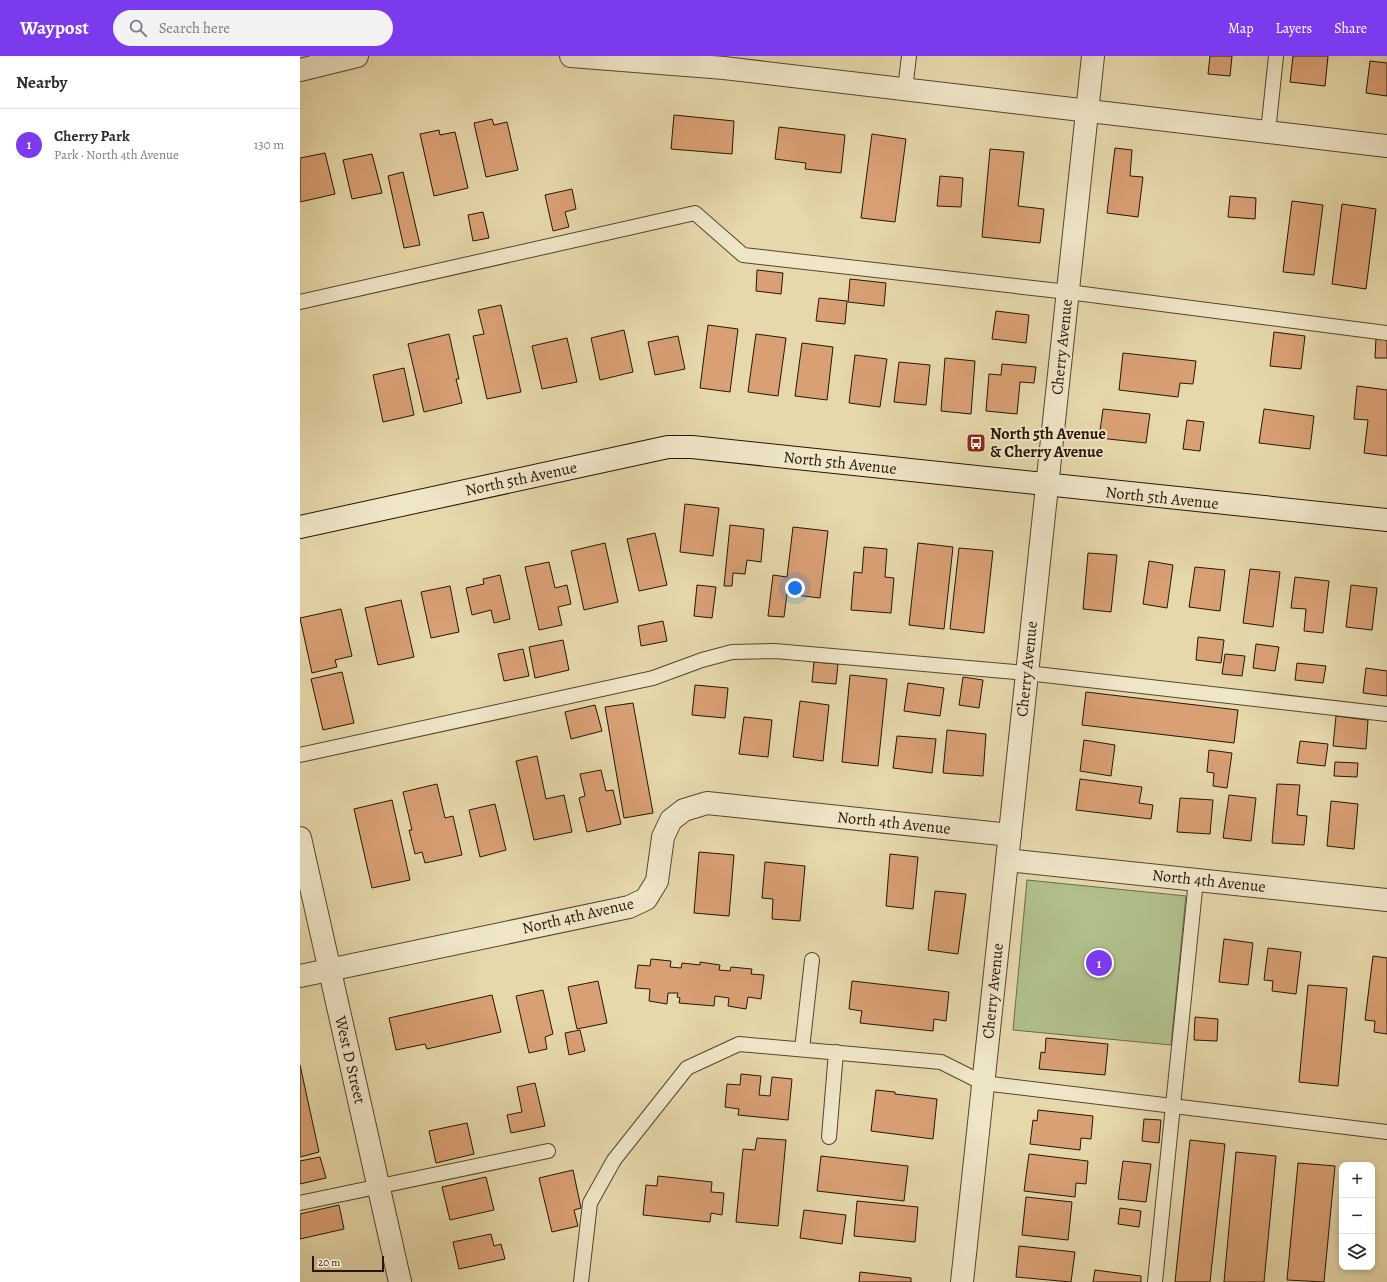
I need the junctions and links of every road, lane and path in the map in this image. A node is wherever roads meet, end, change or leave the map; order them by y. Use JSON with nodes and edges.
{"nodes":[{"id":1,"x":356,"y":56,"type":"edge"},
{"id":2,"x":571,"y":56,"type":"edge"},
{"id":3,"x":909,"y":56,"type":"edge"},
{"id":4,"x":1093,"y":56,"type":"edge"},
{"id":5,"x":1276,"y":56,"type":"edge"},
{"id":6,"x":725,"y":62,"type":"edge"},
{"id":7,"x":300,"y":70,"type":"edge"},
{"id":8,"x":905,"y":89,"type":"junction"},
{"id":9,"x":1087,"y":110,"type":"junction"},
{"id":10,"x":1268,"y":132,"type":"junction"},
{"id":11,"x":1387,"y":146,"type":"edge"},
{"id":12,"x":1068,"y":292,"type":"junction"},
{"id":13,"x":300,"y":302,"type":"edge"},
{"id":14,"x":1387,"y":333,"type":"edge"},
{"id":15,"x":1047,"y":486,"type":"junction"},
{"id":16,"x":1387,"y":520,"type":"edge"},
{"id":17,"x":300,"y":527,"type":"edge"},
{"id":18,"x":1027,"y":673,"type":"junction"},
{"id":19,"x":1387,"y":714,"type":"edge"},
{"id":20,"x":300,"y":755,"type":"edge"},
{"id":21,"x":1010,"y":835,"type":"junction"},
{"id":22,"x":300,"y":838,"type":"edge"},
{"id":23,"x":1007,"y":860,"type":"junction"},
{"id":24,"x":1196,"y":880,"type":"junction"},
{"id":25,"x":1387,"y":897,"type":"edge"},
{"id":26,"x":812,"y":960,"type":"dead end"},
{"id":27,"x":329,"y":970,"type":"junction"},
{"id":28,"x":300,"y":976,"type":"edge"},
{"id":29,"x":802,"y":1049,"type":"junction"},
{"id":30,"x":836,"y":1052,"type":"junction"},
{"id":31,"x":983,"y":1083,"type":"junction"},
{"id":32,"x":1172,"y":1106,"type":"junction"},
{"id":33,"x":1387,"y":1132,"type":"edge"},
{"id":34,"x":829,"y":1137,"type":"dead end"},
{"id":35,"x":548,"y":1150,"type":"dead end"},
{"id":36,"x":378,"y":1185,"type":"junction"},
{"id":37,"x":300,"y":1203,"type":"edge"},
{"id":38,"x":400,"y":1282,"type":"edge"},
{"id":39,"x":582,"y":1282,"type":"edge"},
{"id":40,"x":962,"y":1282,"type":"edge"},
{"id":41,"x":1155,"y":1282,"type":"edge"}],
"edges":[{"from":1,"to":7,"type":"street"},
{"from":2,"to":6,"type":"street"},
{"from":3,"to":8,"type":"lane"},
{"from":4,"to":9,"type":"street","name":"Cherry Avenue"},
{"from":5,"to":10,"type":"lane"},
{"from":6,"to":8,"type":"street"},
{"from":8,"to":9,"type":"street"},
{"from":9,"to":10,"type":"street"},
{"from":9,"to":12,"type":"street","name":"Cherry Avenue"},
{"from":10,"to":11,"type":"street"},
{"from":12,"to":13,"type":"lane"},
{"from":12,"to":14,"type":"lane"},
{"from":12,"to":15,"type":"street","name":"Cherry Avenue"},
{"from":15,"to":16,"type":"street","name":"North 5th Avenue"},
{"from":15,"to":17,"type":"street","name":"North 5th Avenue"},
{"from":15,"to":18,"type":"street","name":"Cherry Avenue"},
{"from":18,"to":19,"type":"lane"},
{"from":18,"to":20,"type":"lane"},
{"from":18,"to":21,"type":"street","name":"Cherry Avenue"},
{"from":21,"to":23,"type":"street","name":"Cherry Avenue"},
{"from":21,"to":27,"type":"street","name":"North 4th Avenue"},
{"from":22,"to":27,"type":"street","name":"West D Street"},
{"from":23,"to":24,"type":"street","name":"North 4th Avenue"},
{"from":23,"to":31,"type":"street","name":"Cherry Avenue"},
{"from":24,"to":25,"type":"street","name":"North 4th Avenue"},
{"from":24,"to":32,"type":"lane"},
{"from":26,"to":29,"type":"lane"},
{"from":27,"to":28,"type":"street","name":"North 4th Avenue"},
{"from":27,"to":36,"type":"street","name":"West D Street"},
{"from":29,"to":30,"type":"lane"},
{"from":29,"to":39,"type":"lane"},
{"from":30,"to":31,"type":"lane"},
{"from":30,"to":34,"type":"lane"},
{"from":31,"to":32,"type":"lane"},
{"from":31,"to":40,"type":"street","name":"Cherry Avenue"},
{"from":32,"to":33,"type":"lane"},
{"from":32,"to":41,"type":"lane"},
{"from":35,"to":36,"type":"lane"},
{"from":36,"to":37,"type":"lane"},
{"from":36,"to":38,"type":"street","name":"West D Street"}]}
